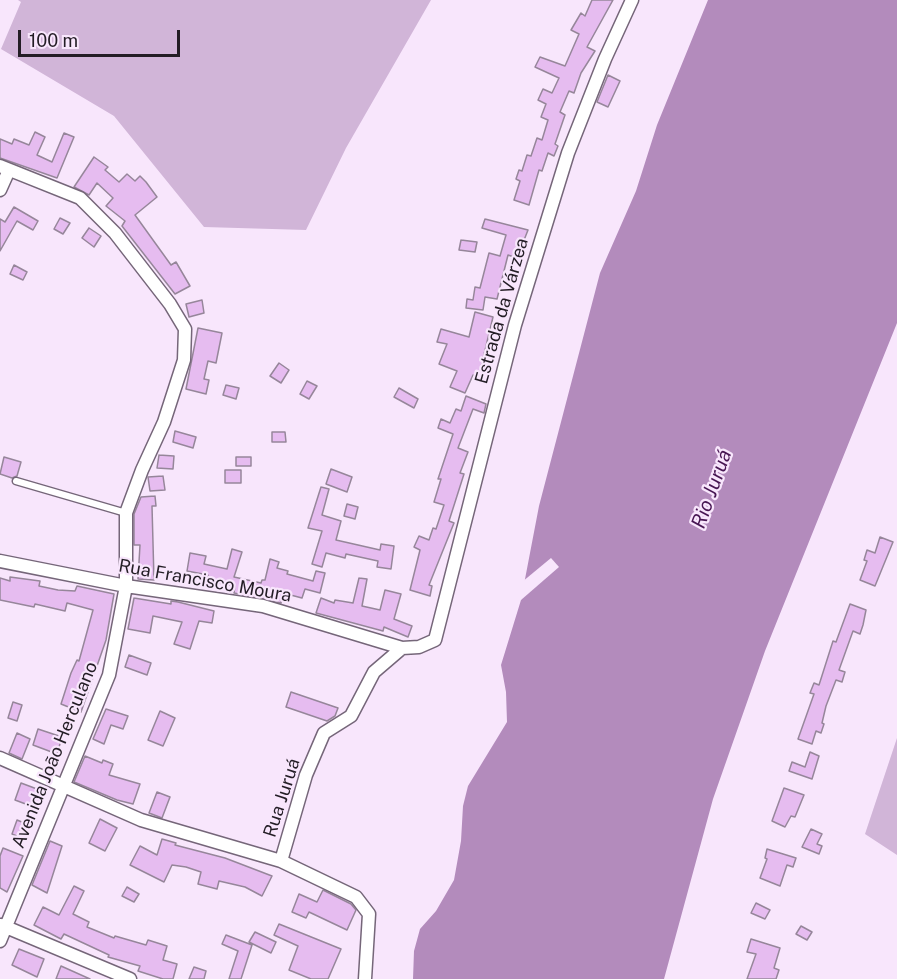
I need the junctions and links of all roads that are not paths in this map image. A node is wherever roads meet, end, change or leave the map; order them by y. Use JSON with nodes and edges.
{"nodes":[{"id":1,"x":632,"y":0,"type":"edge"},
{"id":2,"x":5,"y":168,"type":"edge"},
{"id":3,"x":0,"y":190,"type":"edge"},
{"id":4,"x":16,"y":481,"type":"dead end"},
{"id":5,"x":126,"y":513,"type":"junction"},
{"id":6,"x":0,"y":561,"type":"edge"},
{"id":7,"x":126,"y":586,"type":"junction"},
{"id":8,"x":435,"y":640,"type":"joint"},
{"id":9,"x":402,"y":648,"type":"junction"},
{"id":10,"x":0,"y":758,"type":"edge"},
{"id":11,"x":64,"y":786,"type":"junction"},
{"id":12,"x":281,"y":861,"type":"junction"},
{"id":13,"x":3,"y":925,"type":"edge"},
{"id":14,"x":0,"y":941,"type":"edge"},
{"id":15,"x":130,"y":979,"type":"edge"},
{"id":16,"x":365,"y":979,"type":"edge"}],
"edges":[{"from":1,"to":8,"type":"street","name":"Estrada da Várzea"},
{"from":2,"to":3,"type":"street"},
{"from":2,"to":5,"type":"street","name":"Avenida João Herculano"},
{"from":4,"to":5,"type":"lane"},
{"from":5,"to":7,"type":"street","name":"Avenida João Herculano"},
{"from":6,"to":7,"type":"street","name":"Rua Francisco Moura"},
{"from":7,"to":9,"type":"street","name":"Rua Francisco Moura"},
{"from":7,"to":11,"type":"street","name":"Avenida João Herculano"},
{"from":8,"to":9,"type":"street","name":"Rua Francisco Moura"},
{"from":9,"to":12,"type":"street","name":"Rua Juruá"},
{"from":10,"to":11,"type":"street"},
{"from":11,"to":12,"type":"street"},
{"from":11,"to":13,"type":"street","name":"Avenida João Herculano"},
{"from":12,"to":16,"type":"street","name":"Rua Juruá"},
{"from":13,"to":14,"type":"street","name":"Avenida João Herculano"},
{"from":13,"to":15,"type":"street"}]}
